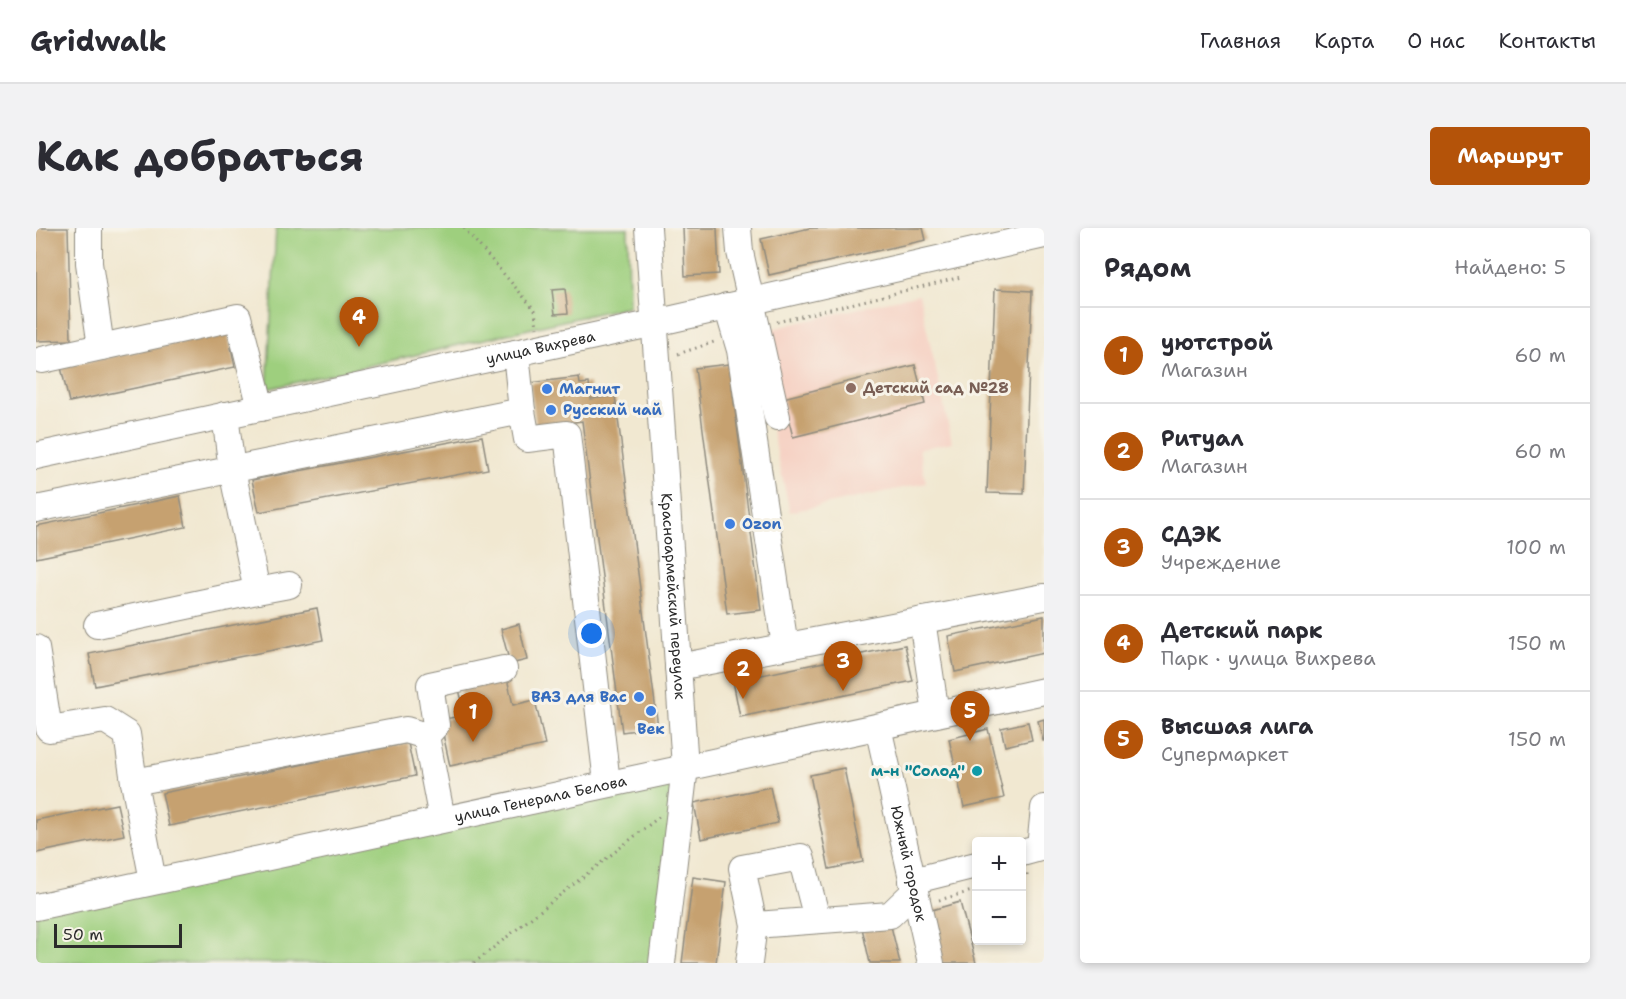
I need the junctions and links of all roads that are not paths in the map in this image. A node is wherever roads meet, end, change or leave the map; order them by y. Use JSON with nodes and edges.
{"nodes":[{"id":1,"x":89,"y":228,"type":"edge"},
{"id":2,"x":648,"y":228,"type":"edge"},
{"id":3,"x":738,"y":228,"type":"edge"},
{"id":4,"x":1044,"y":235,"type":"edge"},
{"id":5,"x":1004,"y":236,"type":"edge"},
{"id":6,"x":739,"y":304,"type":"junction"},
{"id":7,"x":655,"y":323,"type":"junction"},
{"id":8,"x":746,"y":331,"type":"junction"},
{"id":9,"x":101,"y":347,"type":"junction"},
{"id":10,"x":528,"y":350,"type":"junction"},
{"id":11,"x":42,"y":360,"type":"dead end"},
{"id":12,"x":261,"y":408,"type":"junction"},
{"id":13,"x":522,"y":411,"type":"junction"},
{"id":14,"x":225,"y":415,"type":"junction"},
{"id":15,"x":777,"y":417,"type":"dead end"},
{"id":16,"x":36,"y":456,"type":"edge"},
{"id":17,"x":232,"y":470,"type":"junction"},
{"id":18,"x":36,"y":509,"type":"edge"},
{"id":19,"x":288,"y":585,"type":"dead end"},
{"id":20,"x":257,"y":591,"type":"junction"},
{"id":21,"x":1044,"y":597,"type":"edge"},
{"id":22,"x":922,"y":620,"type":"junction"},
{"id":23,"x":97,"y":625,"type":"dead end"},
{"id":24,"x":785,"y":646,"type":"junction"},
{"id":25,"x":36,"y":648,"type":"edge"},
{"id":26,"x":678,"y":667,"type":"junction"},
{"id":27,"x":504,"y":669,"type":"dead end"},
{"id":28,"x":1044,"y":691,"type":"edge"},
{"id":29,"x":936,"y":714,"type":"junction"},
{"id":30,"x":878,"y":727,"type":"junction"},
{"id":31,"x":426,"y":736,"type":"junction"},
{"id":32,"x":685,"y":767,"type":"junction"},
{"id":33,"x":134,"y":782,"type":"junction"},
{"id":34,"x":607,"y":783,"type":"junction"},
{"id":35,"x":1044,"y":808,"type":"edge"},
{"id":36,"x":442,"y":819,"type":"junction"},
{"id":37,"x":1035,"y":850,"type":"edge"},
{"id":38,"x":972,"y":866,"type":"edge"},
{"id":39,"x":153,"y":881,"type":"junction"},
{"id":40,"x":913,"y":886,"type":"junction"},
{"id":41,"x":36,"y":907,"type":"edge"},
{"id":42,"x":817,"y":919,"type":"junction"},
{"id":43,"x":754,"y":925,"type":"junction"},
{"id":44,"x":662,"y":963,"type":"edge"},
{"id":45,"x":749,"y":963,"type":"edge"},
{"id":46,"x":931,"y":963,"type":"edge"}],
"edges":[{"from":1,"to":9,"type":"street"},
{"from":2,"to":7,"type":"street","name":"Красноармейский переулок"},
{"from":3,"to":6,"type":"street"},
{"from":4,"to":5,"type":"street","name":"улица Вихрева"},
{"from":5,"to":6,"type":"street","name":"улица Вихрева"},
{"from":6,"to":7,"type":"street","name":"улица Вихрева"},
{"from":6,"to":8,"type":"street"},
{"from":7,"to":10,"type":"street","name":"улица Вихрева"},
{"from":7,"to":26,"type":"street","name":"Красноармейский переулок"},
{"from":8,"to":15,"type":"street"},
{"from":8,"to":24,"type":"street"},
{"from":9,"to":11,"type":"street"},
{"from":9,"to":12,"type":"street"},
{"from":10,"to":12,"type":"street","name":"улица Вихрева"},
{"from":10,"to":13,"type":"street"},
{"from":12,"to":14,"type":"street","name":"улица Вихрева"},
{"from":13,"to":17,"type":"street"},
{"from":13,"to":34,"type":"street"},
{"from":14,"to":16,"type":"street","name":"улица Вихрева"},
{"from":14,"to":17,"type":"street"},
{"from":17,"to":18,"type":"street"},
{"from":17,"to":20,"type":"street"},
{"from":19,"to":20,"type":"street"},
{"from":20,"to":23,"type":"street"},
{"from":21,"to":22,"type":"street"},
{"from":22,"to":24,"type":"street"},
{"from":22,"to":29,"type":"street"},
{"from":24,"to":26,"type":"street"},
{"from":25,"to":33,"type":"street"},
{"from":26,"to":32,"type":"street","name":"Красноармейский переулок"},
{"from":27,"to":31,"type":"street"},
{"from":28,"to":29,"type":"street","name":"улица Генерала Белова"},
{"from":29,"to":30,"type":"street","name":"улица Генерала Белова"},
{"from":30,"to":32,"type":"street","name":"улица Генерала Белова"},
{"from":30,"to":40,"type":"street","name":"Южный городок"},
{"from":31,"to":33,"type":"street"},
{"from":31,"to":36,"type":"street"},
{"from":32,"to":34,"type":"street","name":"улица Генерала Белова"},
{"from":32,"to":44,"type":"street","name":"Красноармейский переулок"},
{"from":33,"to":39,"type":"street"},
{"from":34,"to":36,"type":"street","name":"улица Генерала Белова"},
{"from":35,"to":37,"type":"street"},
{"from":36,"to":39,"type":"street","name":"улица Генерала Белова"},
{"from":38,"to":40,"type":"street"},
{"from":39,"to":41,"type":"street","name":"улица Генерала Белова"},
{"from":40,"to":42,"type":"street"},
{"from":40,"to":46,"type":"street","name":"Южный городок"},
{"from":42,"to":43,"type":"street"},
{"from":42,"to":43,"type":"street"},
{"from":43,"to":45,"type":"street"}]}
